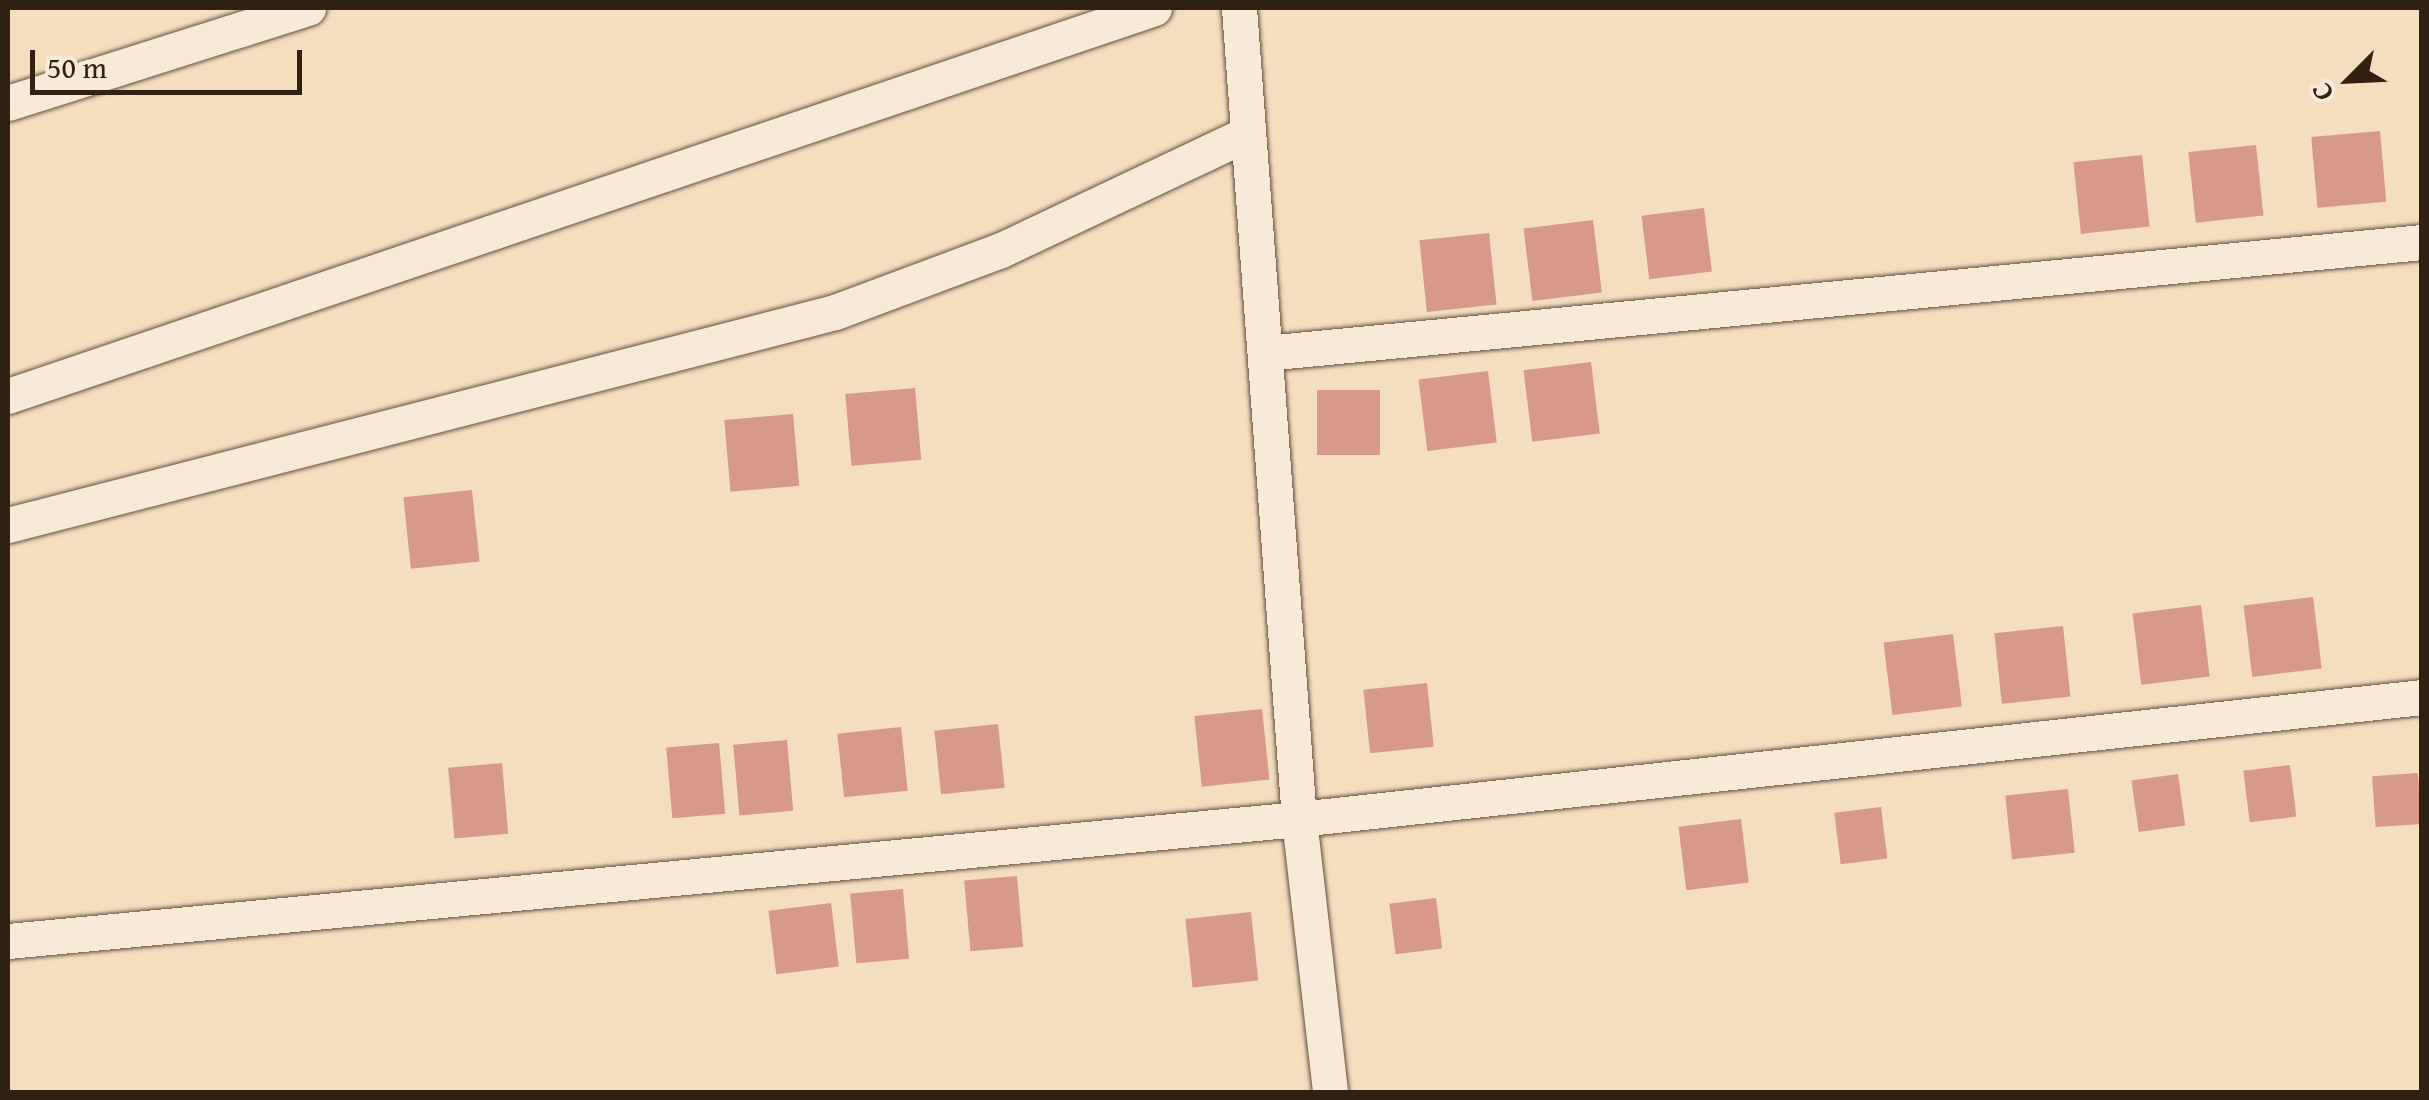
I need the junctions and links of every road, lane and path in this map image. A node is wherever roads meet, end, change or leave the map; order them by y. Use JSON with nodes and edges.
{"nodes":[{"id":1,"x":308,"y":8,"type":"edge"},
{"id":2,"x":1154,"y":8,"type":"edge"},
{"id":3,"x":1239,"y":8,"type":"edge"},
{"id":4,"x":8,"y":103,"type":"edge"},
{"id":5,"x":1248,"y":133,"type":"junction"},
{"id":6,"x":2422,"y":242,"type":"edge"},
{"id":7,"x":1265,"y":353,"type":"junction"},
{"id":8,"x":8,"y":396,"type":"edge"},
{"id":9,"x":8,"y":525,"type":"edge"},
{"id":10,"x":2422,"y":696,"type":"edge"},
{"id":11,"x":1300,"y":819,"type":"junction"},
{"id":12,"x":8,"y":941,"type":"edge"},
{"id":13,"x":1330,"y":1092,"type":"edge"}],
"edges":[{"from":1,"to":4,"type":"street"},
{"from":2,"to":8,"type":"street"},
{"from":3,"to":5,"type":"street"},
{"from":5,"to":7,"type":"street"},
{"from":5,"to":9,"type":"street"},
{"from":6,"to":7,"type":"street"},
{"from":7,"to":11,"type":"street"},
{"from":10,"to":11,"type":"street"},
{"from":11,"to":12,"type":"street"},
{"from":11,"to":13,"type":"street"}]}
